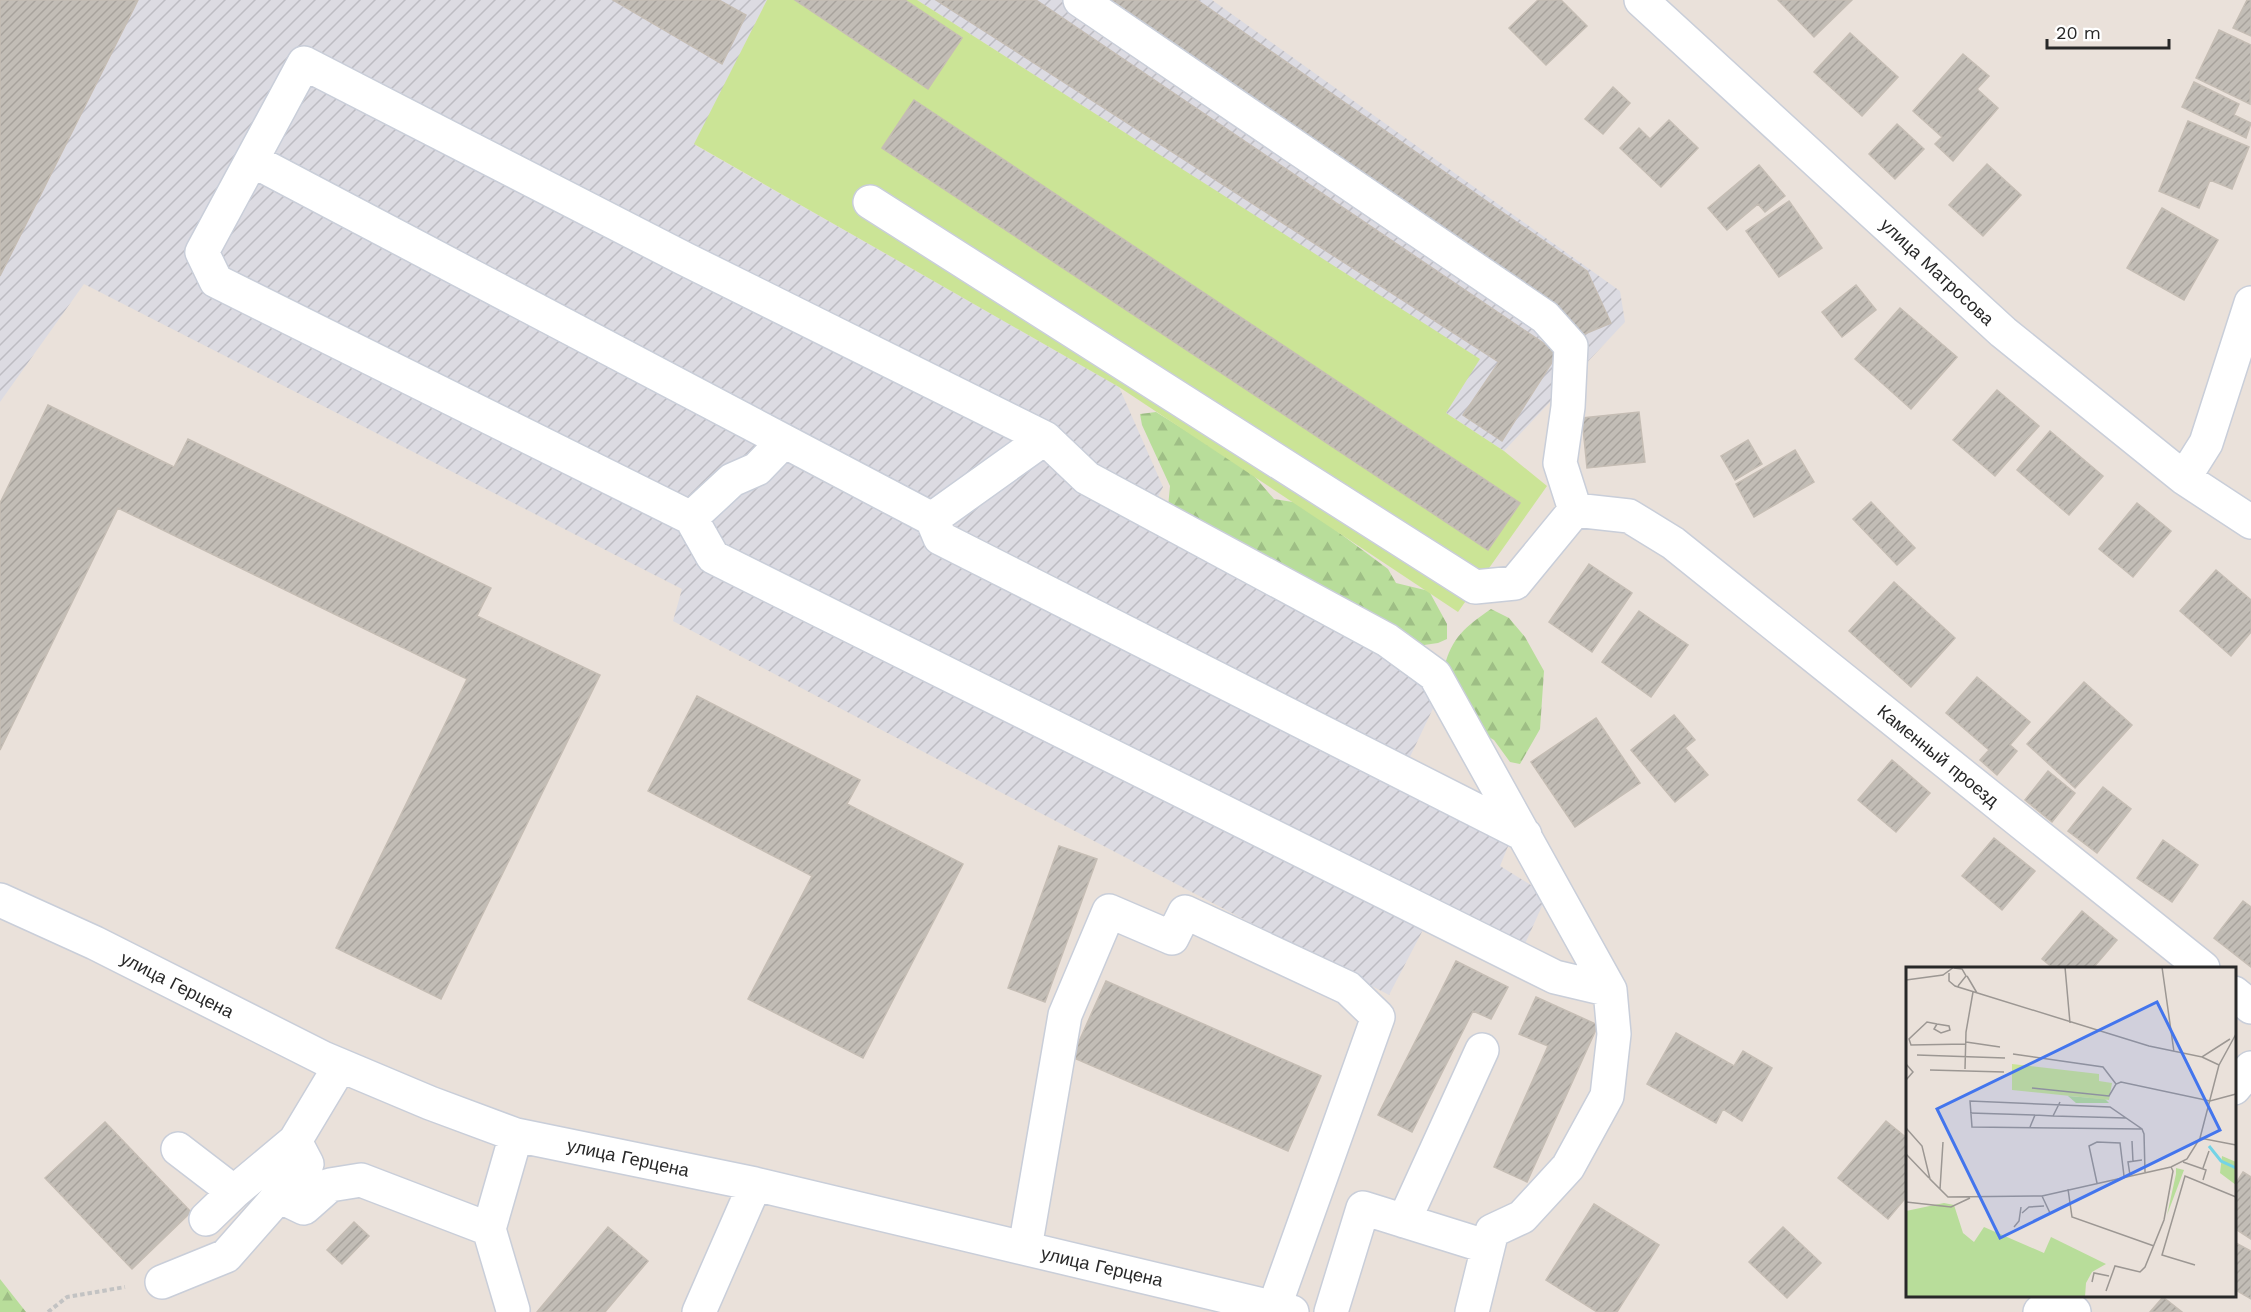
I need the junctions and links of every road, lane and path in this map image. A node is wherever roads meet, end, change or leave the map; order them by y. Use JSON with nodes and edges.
{"nodes":[{"id":1,"x":1080,"y":0,"type":"edge"},
{"id":2,"x":1641,"y":0,"type":"edge"},
{"id":3,"x":252,"y":160,"type":"junction"},
{"id":4,"x":870,"y":202,"type":"dead end"},
{"id":5,"x":2251,"y":303,"type":"edge"},
{"id":6,"x":1045,"y":438,"type":"junction"},
{"id":7,"x":784,"y":441,"type":"junction"},
{"id":8,"x":2184,"y":478,"type":"junction"},
{"id":9,"x":1575,"y":510,"type":"junction"},
{"id":10,"x":691,"y":518,"type":"junction"},
{"id":11,"x":932,"y":519,"type":"junction"},
{"id":12,"x":2251,"y":522,"type":"edge"},
{"id":13,"x":1525,"y":835,"type":"junction"},
{"id":14,"x":0,"y":900,"type":"edge"},
{"id":15,"x":2201,"y":967,"type":"edge"},
{"id":16,"x":1610,"y":990,"type":"junction"},
{"id":17,"x":2236,"y":994,"type":"edge"},
{"id":18,"x":2251,"y":1007,"type":"edge"},
{"id":19,"x":1482,"y":1050,"type":"dead end"},
{"id":20,"x":340,"y":1066,"type":"junction"},
{"id":21,"x":2251,"y":1068,"type":"edge"},
{"id":22,"x":2236,"y":1087,"type":"edge"},
{"id":23,"x":516,"y":1134,"type":"junction"},
{"id":24,"x":295,"y":1141,"type":"junction"},
{"id":25,"x":178,"y":1149,"type":"dead end"},
{"id":26,"x":755,"y":1184,"type":"junction"},
{"id":27,"x":234,"y":1192,"type":"junction"},
{"id":28,"x":279,"y":1196,"type":"junction"},
{"id":29,"x":206,"y":1219,"type":"dead end"},
{"id":30,"x":1404,"y":1221,"type":"junction"},
{"id":31,"x":489,"y":1229,"type":"junction"},
{"id":32,"x":1025,"y":1248,"type":"junction"},
{"id":33,"x":1488,"y":1248,"type":"junction"},
{"id":34,"x":162,"y":1282,"type":"joint"},
{"id":35,"x":513,"y":1310,"type":"dead end"},
{"id":36,"x":1283,"y":1310,"type":"edge"},
{"id":37,"x":48,"y":1312,"type":"edge"},
{"id":38,"x":699,"y":1312,"type":"edge"},
{"id":39,"x":1331,"y":1312,"type":"edge"},
{"id":40,"x":1473,"y":1312,"type":"edge"}],
"edges":[{"from":1,"to":9,"type":"street"},
{"from":2,"to":8,"type":"street","name":"улица Матросова"},
{"from":3,"to":6,"type":"street"},
{"from":3,"to":7,"type":"street"},
{"from":3,"to":10,"type":"street"},
{"from":4,"to":9,"type":"street"},
{"from":5,"to":8,"type":"street"},
{"from":6,"to":11,"type":"street"},
{"from":6,"to":13,"type":"street"},
{"from":7,"to":10,"type":"street"},
{"from":7,"to":11,"type":"street"},
{"from":8,"to":12,"type":"street","name":"улица Матросова"},
{"from":9,"to":15,"type":"street","name":"Каменный проезд"},
{"from":10,"to":16,"type":"street"},
{"from":11,"to":13,"type":"street"},
{"from":13,"to":16,"type":"street"},
{"from":14,"to":20,"type":"street","name":"улица Герцена"},
{"from":16,"to":33,"type":"street"},
{"from":17,"to":18,"type":"street"},
{"from":19,"to":30,"type":"street"},
{"from":20,"to":23,"type":"street","name":"улица Герцена"},
{"from":20,"to":24,"type":"street"},
{"from":21,"to":22,"type":"street"},
{"from":23,"to":26,"type":"street","name":"улица Герцена"},
{"from":23,"to":31,"type":"street"},
{"from":24,"to":27,"type":"street"},
{"from":24,"to":28,"type":"street"},
{"from":25,"to":27,"type":"street"},
{"from":26,"to":32,"type":"street","name":"улица Герцена"},
{"from":26,"to":38,"type":"street"},
{"from":27,"to":29,"type":"street"},
{"from":28,"to":31,"type":"street"},
{"from":28,"to":34,"type":"street"},
{"from":30,"to":33,"type":"street"},
{"from":30,"to":39,"type":"street"},
{"from":31,"to":35,"type":"street"},
{"from":32,"to":36,"type":"street","name":"улица Герцена"},
{"from":32,"to":36,"type":"street"},
{"from":33,"to":40,"type":"street"},
{"from":34,"to":37,"type":"path"}]}
